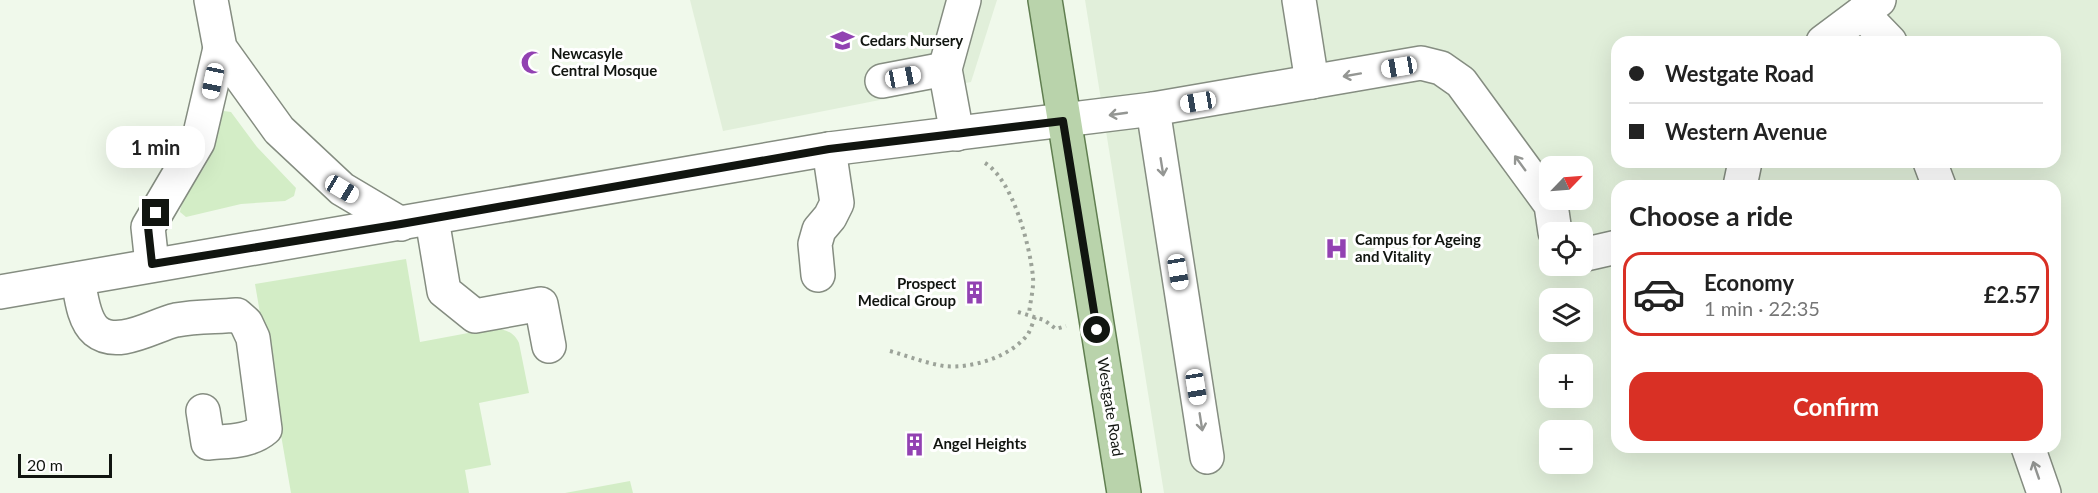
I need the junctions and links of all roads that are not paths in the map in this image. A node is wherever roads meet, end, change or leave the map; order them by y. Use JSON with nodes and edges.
{"nodes":[{"id":1,"x":211,"y":0,"type":"edge"},
{"id":2,"x":964,"y":0,"type":"edge"},
{"id":3,"x":1045,"y":0,"type":"edge"},
{"id":4,"x":1299,"y":0,"type":"edge"},
{"id":5,"x":1869,"y":7,"type":"edge"},
{"id":6,"x":1831,"y":36,"type":"edge"},
{"id":7,"x":1886,"y":36,"type":"edge"},
{"id":8,"x":220,"y":48,"type":"junction"},
{"id":9,"x":945,"y":69,"type":"junction"},
{"id":10,"x":882,"y":81,"type":"dead end"},
{"id":11,"x":1312,"y":82,"type":"junction"},
{"id":12,"x":1153,"y":110,"type":"junction"},
{"id":13,"x":1063,"y":121,"type":"junction"},
{"id":14,"x":957,"y":134,"type":"junction"},
{"id":15,"x":829,"y":149,"type":"junction"},
{"id":16,"x":416,"y":222,"type":"junction"},
{"id":17,"x":1554,"y":222,"type":"edge"},
{"id":18,"x":1611,"y":248,"type":"edge"},
{"id":19,"x":1593,"y":252,"type":"edge"},
{"id":20,"x":152,"y":264,"type":"junction"},
{"id":21,"x":818,"y":275,"type":"dead end"},
{"id":22,"x":78,"y":279,"type":"junction"},
{"id":23,"x":0,"y":292,"type":"edge"},
{"id":24,"x":549,"y":346,"type":"dead end"},
{"id":25,"x":203,"y":411,"type":"dead end"},
{"id":26,"x":2030,"y":453,"type":"edge"},
{"id":27,"x":1207,"y":457,"type":"dead end"},
{"id":28,"x":1124,"y":493,"type":"edge"},
{"id":29,"x":2044,"y":493,"type":"edge"}],
"edges":[{"from":1,"to":8,"type":"street"},
{"from":2,"to":9,"type":"street"},
{"from":3,"to":13,"type":"main road","name":"Westgate Road"},
{"from":4,"to":11,"type":"street"},
{"from":5,"to":6,"type":"street"},
{"from":5,"to":7,"type":"street"},
{"from":8,"to":16,"type":"street"},
{"from":8,"to":20,"type":"street"},
{"from":9,"to":10,"type":"street"},
{"from":9,"to":14,"type":"street"},
{"from":11,"to":12,"type":"street"},
{"from":17,"to":11,"type":"street","one_way":true},
{"from":12,"to":13,"type":"street","one_way":true},
{"from":12,"to":27,"type":"street","one_way":true},
{"from":13,"to":14,"type":"street"},
{"from":13,"to":28,"type":"main road","name":"Westgate Road"},
{"from":14,"to":15,"type":"street"},
{"from":15,"to":16,"type":"street"},
{"from":15,"to":21,"type":"street"},
{"from":16,"to":20,"type":"street"},
{"from":16,"to":24,"type":"street"},
{"from":18,"to":19,"type":"street"},
{"from":20,"to":22,"type":"street"},
{"from":22,"to":23,"type":"street"},
{"from":22,"to":25,"type":"street"},
{"from":29,"to":26,"type":"street","one_way":true}]}
